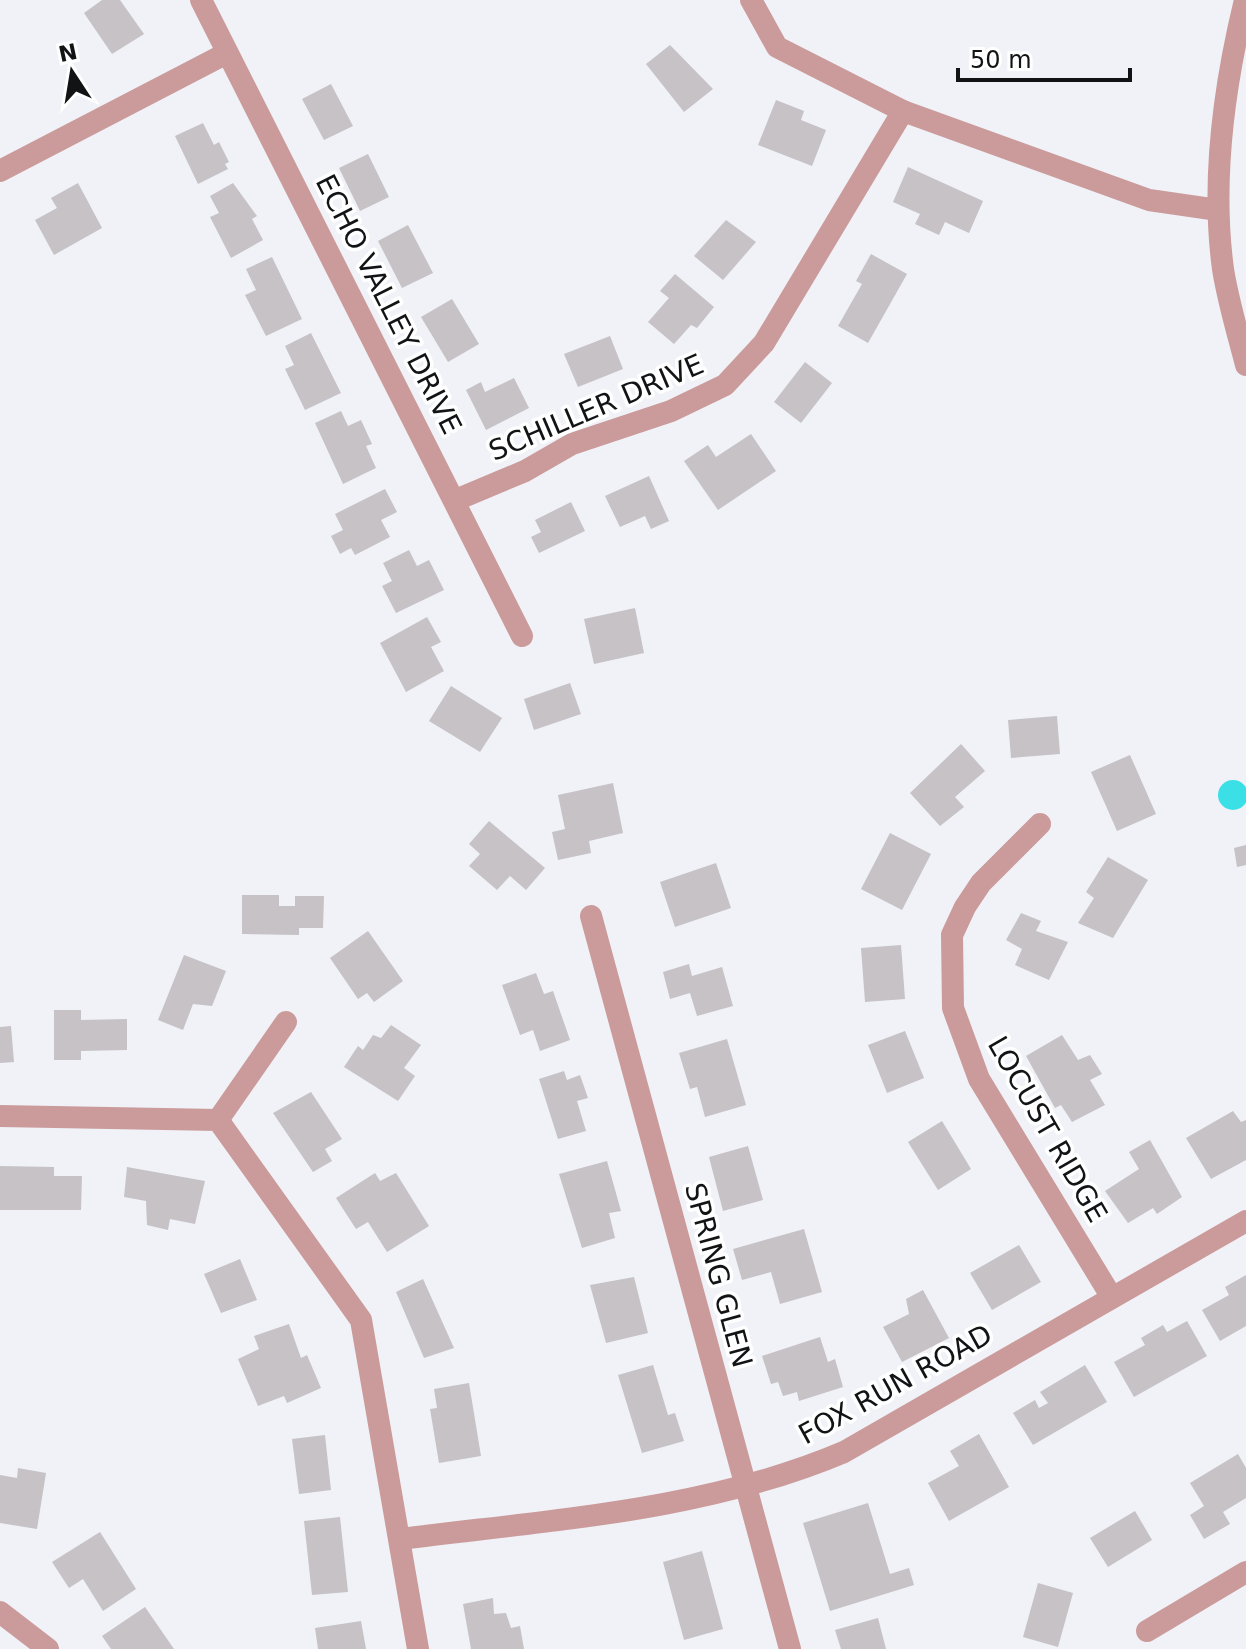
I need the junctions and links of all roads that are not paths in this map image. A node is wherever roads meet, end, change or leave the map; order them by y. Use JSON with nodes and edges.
{"nodes":[{"id":1,"x":201,"y":0,"type":"edge"},
{"id":2,"x":751,"y":0,"type":"edge"},
{"id":3,"x":1245,"y":0,"type":"edge"},
{"id":4,"x":227,"y":53,"type":"junction"},
{"id":5,"x":903,"y":111,"type":"junction"},
{"id":6,"x":0,"y":171,"type":"edge"},
{"id":7,"x":1218,"y":210,"type":"junction"},
{"id":8,"x":1246,"y":365,"type":"edge"},
{"id":9,"x":456,"y":500,"type":"junction"},
{"id":10,"x":522,"y":636,"type":"dead end"},
{"id":11,"x":1040,"y":824,"type":"dead end"},
{"id":12,"x":591,"y":916,"type":"dead end"},
{"id":13,"x":286,"y":1022,"type":"dead end"},
{"id":14,"x":0,"y":1116,"type":"edge"},
{"id":15,"x":218,"y":1120,"type":"junction"},
{"id":16,"x":1246,"y":1221,"type":"edge"},
{"id":17,"x":1111,"y":1296,"type":"junction"},
{"id":18,"x":746,"y":1488,"type":"junction"},
{"id":19,"x":400,"y":1539,"type":"junction"},
{"id":20,"x":1246,"y":1572,"type":"edge"},
{"id":21,"x":0,"y":1612,"type":"edge"},
{"id":22,"x":1147,"y":1631,"type":"dead end"},
{"id":23,"x":48,"y":1649,"type":"edge"},
{"id":24,"x":418,"y":1649,"type":"edge"},
{"id":25,"x":790,"y":1649,"type":"edge"}],
"edges":[{"from":1,"to":4,"type":"street","name":"ECHO VALLEY DRIVE"},
{"from":2,"to":5,"type":"street"},
{"from":3,"to":7,"type":"street"},
{"from":4,"to":6,"type":"street"},
{"from":4,"to":9,"type":"street","name":"ECHO VALLEY DRIVE"},
{"from":5,"to":7,"type":"street"},
{"from":5,"to":9,"type":"street","name":"SCHILLER DRIVE"},
{"from":7,"to":8,"type":"street"},
{"from":9,"to":10,"type":"street","name":"ECHO VALLEY DRIVE"},
{"from":11,"to":17,"type":"street","name":"LOCUST RIDGE"},
{"from":12,"to":18,"type":"street","name":"SPRING GLEN"},
{"from":13,"to":15,"type":"street"},
{"from":14,"to":15,"type":"street"},
{"from":15,"to":19,"type":"street"},
{"from":16,"to":17,"type":"street","name":"FOX RUN ROAD"},
{"from":17,"to":18,"type":"street","name":"FOX RUN ROAD"},
{"from":18,"to":19,"type":"street","name":"FOX RUN ROAD"},
{"from":18,"to":25,"type":"street","name":"SPRING GLEN"},
{"from":19,"to":24,"type":"street"},
{"from":20,"to":22,"type":"street"},
{"from":21,"to":23,"type":"street"}]}
